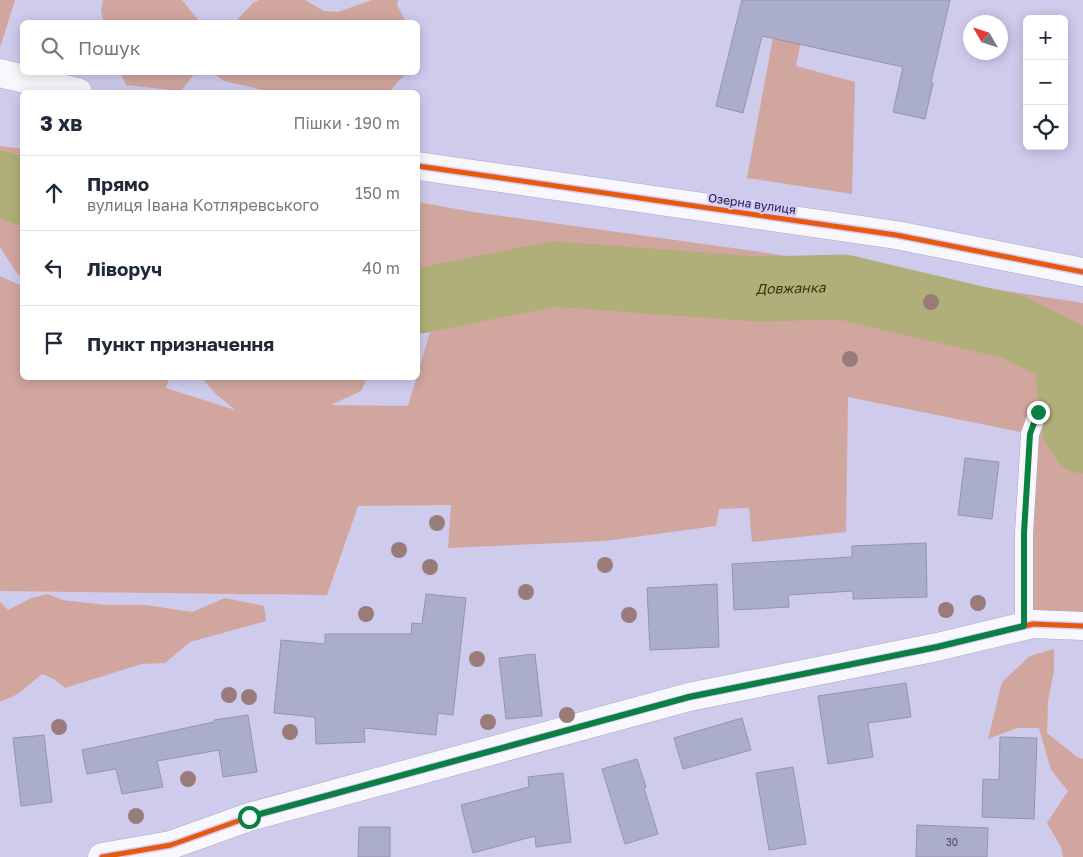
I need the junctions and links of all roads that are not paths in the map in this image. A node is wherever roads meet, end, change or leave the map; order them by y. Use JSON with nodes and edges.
{"nodes":[{"id":1,"x":0,"y":73,"type":"edge"},
{"id":2,"x":70,"y":90,"type":"edge"},
{"id":3,"x":420,"y":166,"type":"edge"},
{"id":4,"x":1083,"y":272,"type":"edge"},
{"id":5,"x":1038,"y":412,"type":"dead end"},
{"id":6,"x":1024,"y":626,"type":"junction"},
{"id":7,"x":1083,"y":626,"type":"edge"},
{"id":8,"x":173,"y":851,"type":"edge"},
{"id":9,"x":102,"y":857,"type":"edge"}],
"edges":[{"from":1,"to":2,"type":"street"},
{"from":3,"to":4,"type":"street","name":"Озерна вулиця"},
{"from":5,"to":6,"type":"lane"},
{"from":6,"to":7,"type":"street"},
{"from":6,"to":8,"type":"street"},
{"from":8,"to":9,"type":"street"}]}
